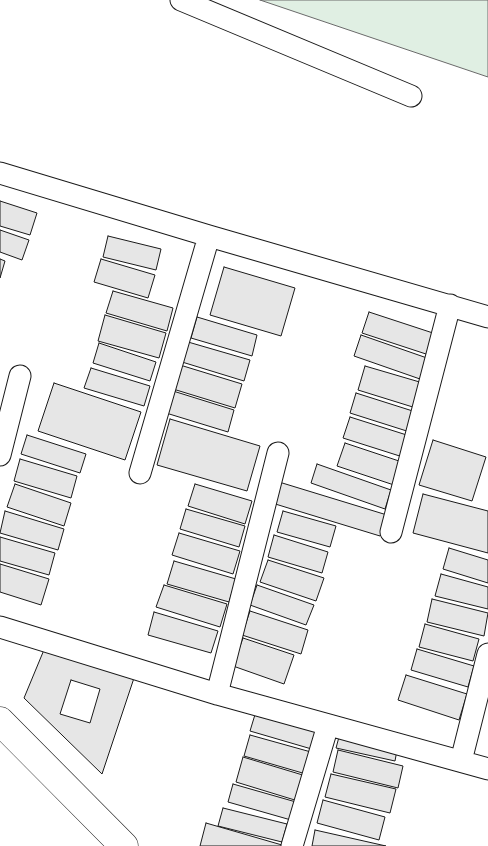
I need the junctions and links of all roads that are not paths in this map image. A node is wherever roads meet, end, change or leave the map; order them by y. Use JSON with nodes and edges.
{"nodes":[{"id":1,"x":181,"y":0,"type":"edge"},
{"id":2,"x":411,"y":96,"type":"dead end"},
{"id":3,"x":0,"y":173,"type":"edge"},
{"id":4,"x":209,"y":236,"type":"junction"},
{"id":5,"x":450,"y":306,"type":"junction"},
{"id":6,"x":488,"y":317,"type":"edge"},
{"id":7,"x":20,"y":376,"type":"dead end"},
{"id":8,"x":278,"y":453,"type":"dead end"},
{"id":9,"x":0,"y":455,"type":"edge"},
{"id":10,"x":140,"y":473,"type":"dead end"},
{"id":11,"x":391,"y":532,"type":"dead end"},
{"id":12,"x":0,"y":627,"type":"edge"},
{"id":13,"x":488,"y":654,"type":"edge"},
{"id":14,"x":217,"y":694,"type":"junction"},
{"id":15,"x":0,"y":721,"type":"edge"},
{"id":16,"x":328,"y":725,"type":"junction"},
{"id":17,"x":460,"y":761,"type":"junction"},
{"id":18,"x":488,"y":769,"type":"edge"},
{"id":19,"x":124,"y":846,"type":"edge"},
{"id":20,"x":292,"y":846,"type":"edge"}],
"edges":[{"from":1,"to":2,"type":"street"},
{"from":3,"to":4,"type":"street"},
{"from":4,"to":5,"type":"street"},
{"from":4,"to":10,"type":"street"},
{"from":5,"to":6,"type":"street"},
{"from":5,"to":11,"type":"street"},
{"from":7,"to":9,"type":"street"},
{"from":8,"to":14,"type":"street"},
{"from":12,"to":14,"type":"street"},
{"from":13,"to":17,"type":"street"},
{"from":14,"to":16,"type":"street"},
{"from":15,"to":19,"type":"street"},
{"from":16,"to":17,"type":"street"},
{"from":16,"to":20,"type":"street"},
{"from":17,"to":18,"type":"street"}]}
